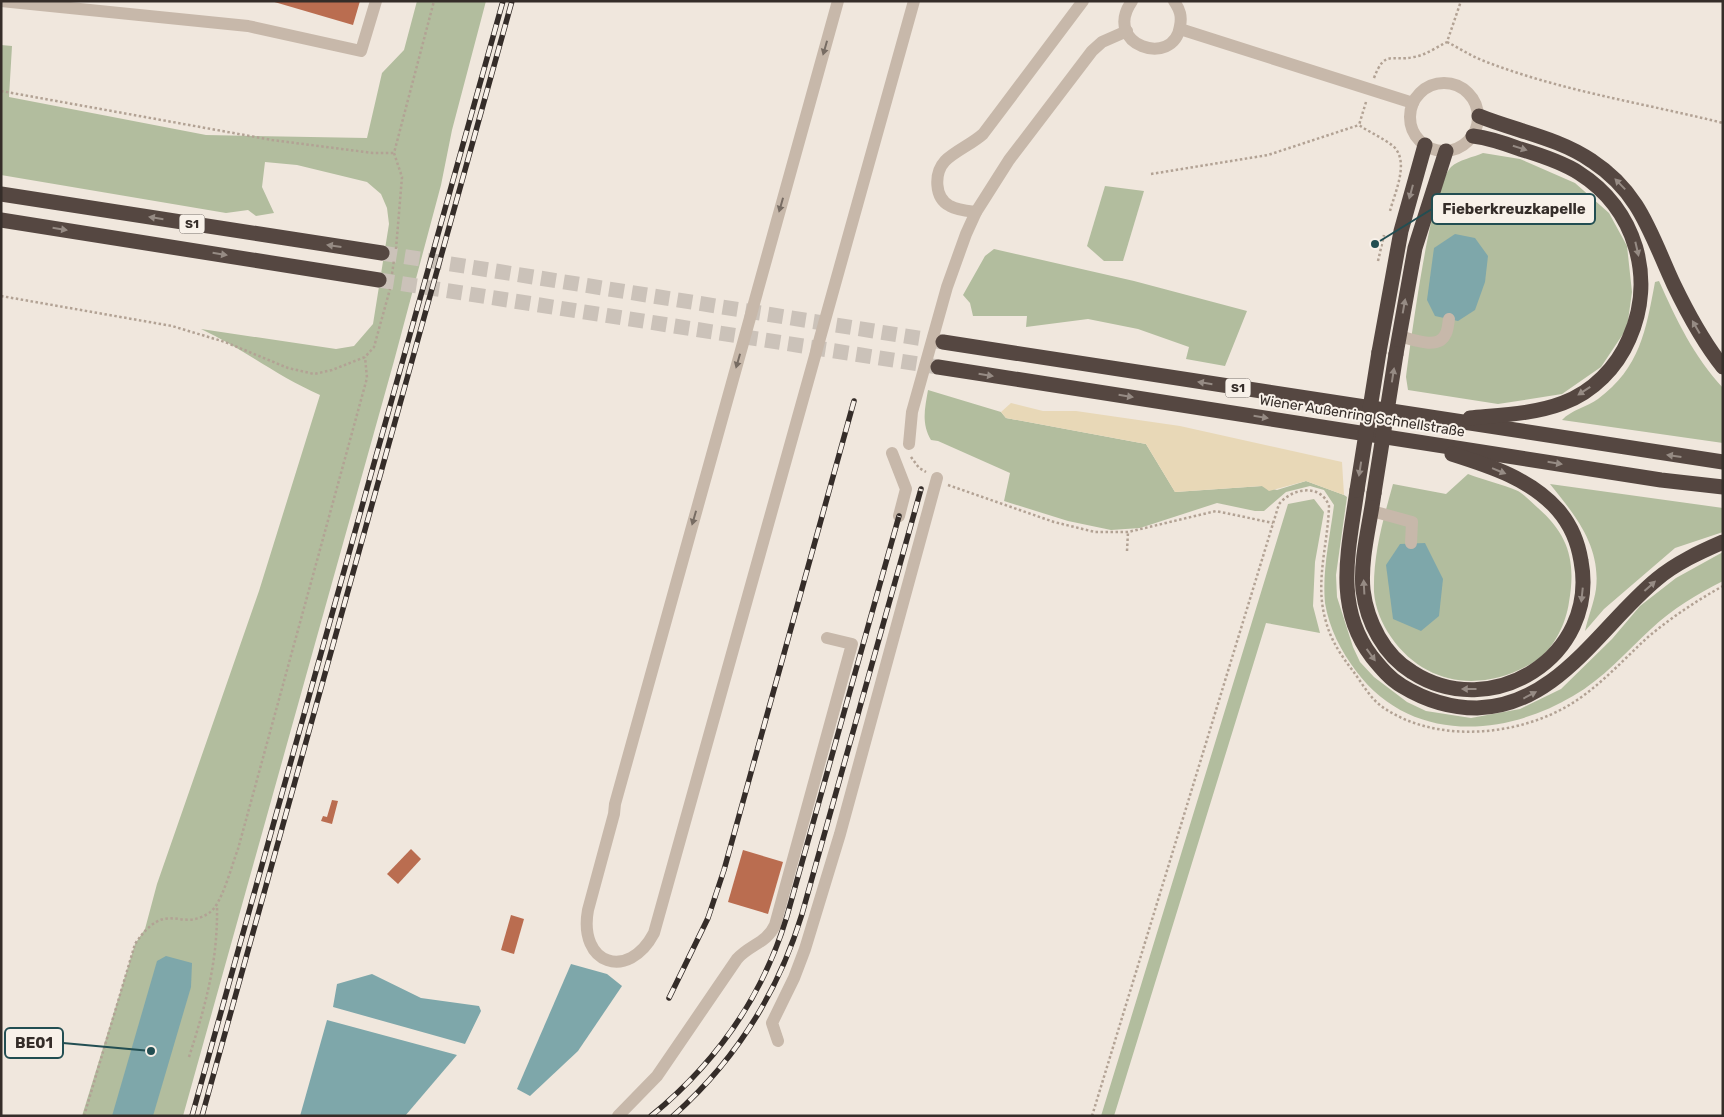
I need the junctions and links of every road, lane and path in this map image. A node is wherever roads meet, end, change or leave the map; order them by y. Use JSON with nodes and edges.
{"nodes":[{"id":1,"x":1,"y":1,"type":"edge"},
{"id":2,"x":376,"y":1,"type":"edge"},
{"id":3,"x":434,"y":1,"type":"edge"},
{"id":4,"x":838,"y":1,"type":"edge"},
{"id":5,"x":914,"y":1,"type":"edge"},
{"id":6,"x":1083,"y":1,"type":"edge"},
{"id":7,"x":1132,"y":1,"type":"edge"},
{"id":8,"x":1174,"y":1,"type":"edge"},
{"id":9,"x":1461,"y":1,"type":"edge"},
{"id":10,"x":1180,"y":29,"type":"junction"},
{"id":11,"x":1127,"y":31,"type":"junction"},
{"id":12,"x":1447,"y":42,"type":"junction"},
{"id":13,"x":1369,"y":90,"type":"junction"},
{"id":14,"x":1,"y":91,"type":"edge"},
{"id":15,"x":1413,"y":103,"type":"junction"},
{"id":16,"x":1479,"y":116,"type":"junction"},
{"id":17,"x":1723,"y":123,"type":"edge"},
{"id":18,"x":1359,"y":125,"type":"junction"},
{"id":19,"x":1473,"y":136,"type":"junction"},
{"id":20,"x":1425,"y":145,"type":"junction"},
{"id":21,"x":1446,"y":151,"type":"junction"},
{"id":22,"x":394,"y":153,"type":"junction"},
{"id":23,"x":1151,"y":174,"type":"dead end"},
{"id":24,"x":1,"y":194,"type":"edge"},
{"id":25,"x":976,"y":212,"type":"junction"},
{"id":26,"x":1390,"y":213,"type":"dead end"},
{"id":27,"x":1,"y":220,"type":"edge"},
{"id":28,"x":1385,"y":232,"type":"dead end"},
{"id":29,"x":382,"y":254,"type":"tunnel mouth"},
{"id":30,"x":1378,"y":261,"type":"dead end"},
{"id":31,"x":387,"y":280,"type":"junction"},
{"id":32,"x":1,"y":296,"type":"edge"},
{"id":33,"x":1449,"y":319,"type":"dead end"},
{"id":34,"x":1399,"y":336,"type":"junction"},
{"id":35,"x":943,"y":342,"type":"tunnel mouth"},
{"id":36,"x":364,"y":357,"type":"junction"},
{"id":37,"x":938,"y":367,"type":"tunnel mouth"},
{"id":38,"x":1723,"y":367,"type":"edge"},
{"id":39,"x":1444,"y":420,"type":"junction"},
{"id":40,"x":1403,"y":439,"type":"junction"},
{"id":41,"x":908,"y":444,"type":"dead end"},
{"id":42,"x":892,"y":453,"type":"dead end"},
{"id":43,"x":1723,"y":462,"type":"edge"},
{"id":44,"x":937,"y":478,"type":"dead end"},
{"id":45,"x":1723,"y":487,"type":"edge"},
{"id":46,"x":1001,"y":505,"type":"dead end"},
{"id":47,"x":1372,"y":511,"type":"junction"},
{"id":48,"x":899,"y":516,"type":"dead end"},
{"id":49,"x":1273,"y":523,"type":"junction"},
{"id":50,"x":1128,"y":532,"type":"junction"},
{"id":51,"x":1723,"y":542,"type":"edge"},
{"id":52,"x":1412,"y":543,"type":"dead end"},
{"id":53,"x":1127,"y":551,"type":"dead end"},
{"id":54,"x":1723,"y":586,"type":"edge"},
{"id":55,"x":827,"y":638,"type":"dead end"},
{"id":56,"x":217,"y":904,"type":"junction"},
{"id":57,"x":778,"y":1042,"type":"dead end"},
{"id":58,"x":189,"y":1057,"type":"dead end"},
{"id":59,"x":84,"y":1116,"type":"edge"},
{"id":60,"x":618,"y":1116,"type":"edge"},
{"id":61,"x":1092,"y":1116,"type":"edge"}],
"edges":[{"from":1,"to":2,"type":"lane"},
{"from":3,"to":22,"type":"path"},
{"from":4,"to":5,"type":"lane","one_way":true},
{"from":6,"to":25,"type":"lane"},
{"from":7,"to":11,"type":"lane"},
{"from":8,"to":10,"type":"lane"},
{"from":9,"to":12,"type":"path"},
{"from":10,"to":11,"type":"lane"},
{"from":10,"to":13,"type":"lane"},
{"from":11,"to":25,"type":"lane"},
{"from":12,"to":13,"type":"path"},
{"from":12,"to":17,"type":"path"},
{"from":13,"to":15,"type":"lane"},
{"from":13,"to":18,"type":"path"},
{"from":14,"to":22,"type":"path"},
{"from":15,"to":16,"type":"lane"},
{"from":15,"to":20,"type":"lane"},
{"from":16,"to":19,"type":"lane"},
{"from":38,"to":16,"type":"highway","one_way":true},
{"from":18,"to":23,"type":"path"},
{"from":18,"to":26,"type":"path"},
{"from":19,"to":21,"type":"lane"},
{"from":19,"to":39,"type":"highway","one_way":true},
{"from":20,"to":21,"type":"lane"},
{"from":20,"to":51,"type":"highway","one_way":true,"bridge":true},
{"from":34,"to":21,"type":"highway","one_way":true},
{"from":22,"to":31,"type":"path"},
{"from":29,"to":24,"type":"highway","number":"S1","one_way":true},
{"from":25,"to":41,"type":"lane"},
{"from":27,"to":31,"type":"highway","number":"S1","one_way":true},
{"from":28,"to":30,"type":"path"},
{"from":31,"to":36,"type":"path"},
{"from":32,"to":36,"type":"path"},
{"from":33,"to":34,"type":"lane"},
{"from":47,"to":34,"type":"highway","one_way":true,"bridge":true},
{"from":39,"to":35,"type":"highway","name":"Wiener Außenring Schnellstraße","number":"S1","one_way":true},
{"from":36,"to":56,"type":"path"},
{"from":37,"to":40,"type":"highway","name":"Wiener Außenring Schnellstraße","number":"S1","one_way":true},
{"from":43,"to":39,"type":"highway","name":"Wiener Außenring Schnellstraße","number":"S1","one_way":true},
{"from":40,"to":45,"type":"highway","name":"Wiener Außenring Schnellstraße","number":"S1","one_way":true},
{"from":40,"to":47,"type":"highway","one_way":true},
{"from":42,"to":48,"type":"lane"},
{"from":44,"to":57,"type":"lane"},
{"from":46,"to":50,"type":"path"},
{"from":47,"to":52,"type":"lane"},
{"from":49,"to":50,"type":"path"},
{"from":49,"to":54,"type":"path"},
{"from":49,"to":61,"type":"path"},
{"from":50,"to":53,"type":"path"},
{"from":55,"to":60,"type":"lane"},
{"from":56,"to":58,"type":"path"},
{"from":56,"to":59,"type":"path"}]}
